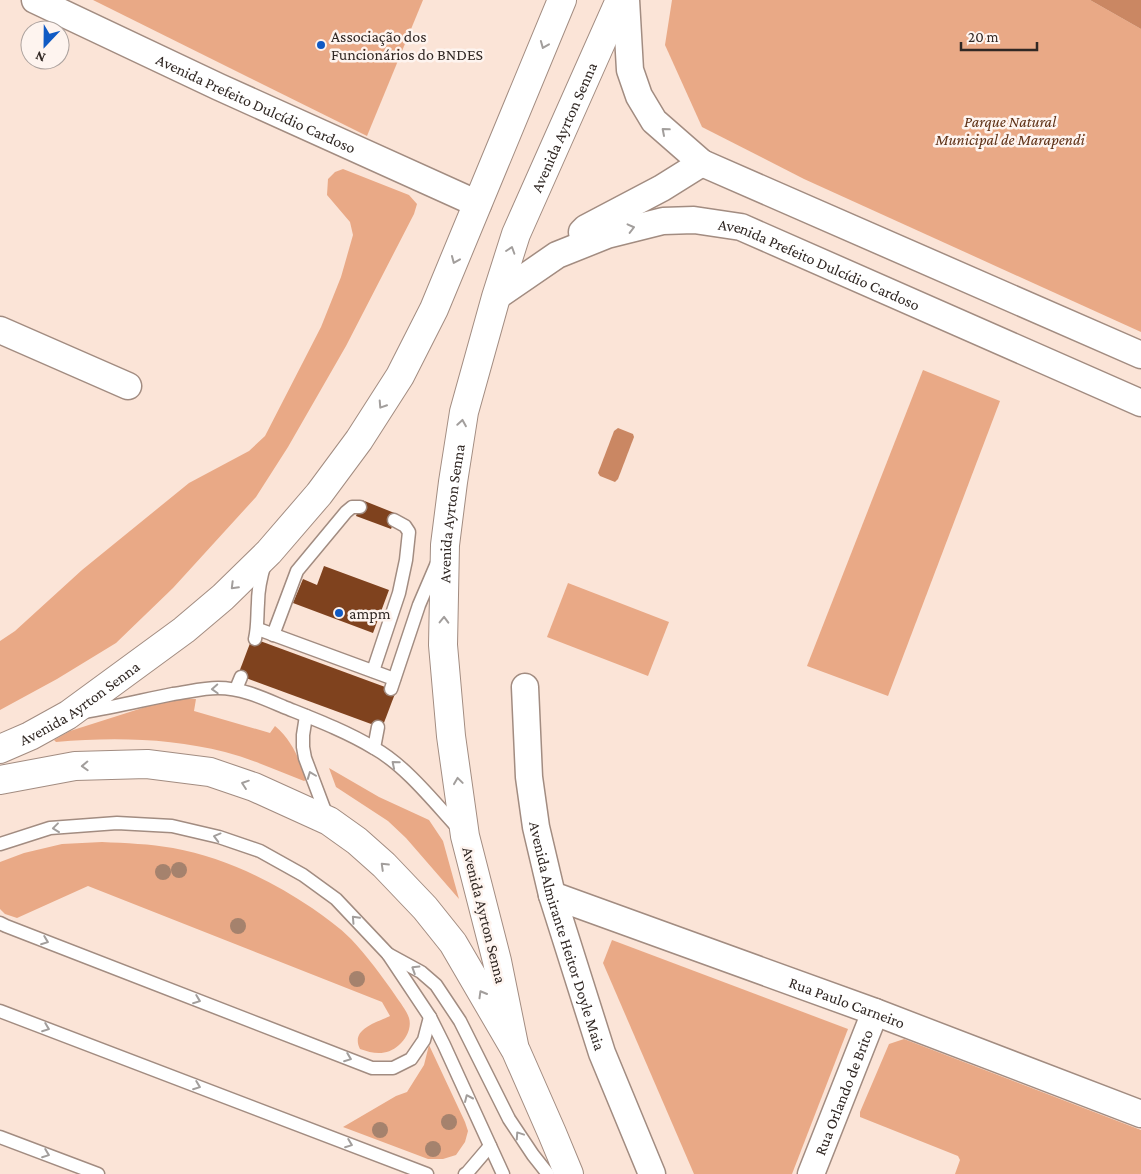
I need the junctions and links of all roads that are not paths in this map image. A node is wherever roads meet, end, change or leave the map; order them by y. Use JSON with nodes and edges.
{"nodes":[{"id":1,"x":35,"y":0,"type":"edge"},
{"id":2,"x":562,"y":0,"type":"edge"},
{"id":3,"x":620,"y":0,"type":"edge"},
{"id":4,"x":626,"y":0,"type":"edge"},
{"id":5,"x":702,"y":163,"type":"junction"},
{"id":6,"x":478,"y":204,"type":"junction"},
{"id":7,"x":556,"y":255,"type":"junction"},
{"id":8,"x":496,"y":297,"type":"junction"},
{"id":9,"x":0,"y":330,"type":"edge"},
{"id":10,"x":1141,"y":355,"type":"edge"},
{"id":11,"x":128,"y":386,"type":"dead end"},
{"id":12,"x":1141,"y":403,"type":"edge"},
{"id":13,"x":360,"y":507,"type":"dead end"},
{"id":14,"x":394,"y":520,"type":"dead end"},
{"id":15,"x":445,"y":545,"type":"junction"},
{"id":16,"x":269,"y":552,"type":"junction"},
{"id":17,"x":273,"y":635,"type":"junction"},
{"id":18,"x":373,"y":672,"type":"junction"},
{"id":19,"x":241,"y":676,"type":"dead end"},
{"id":20,"x":525,"y":687,"type":"dead end"},
{"id":21,"x":236,"y":689,"type":"junction"},
{"id":22,"x":68,"y":715,"type":"junction"},
{"id":23,"x":306,"y":716,"type":"junction"},
{"id":24,"x":378,"y":727,"type":"dead end"},
{"id":25,"x":374,"y":748,"type":"junction"},
{"id":26,"x":0,"y":749,"type":"edge"},
{"id":27,"x":0,"y":780,"type":"edge"},
{"id":28,"x":329,"y":821,"type":"junction"},
{"id":29,"x":466,"y":836,"type":"junction"},
{"id":30,"x":0,"y":844,"type":"edge"},
{"id":31,"x":552,"y":895,"type":"junction"},
{"id":32,"x":0,"y":923,"type":"edge"},
{"id":33,"x":388,"y":954,"type":"junction"},
{"id":34,"x":0,"y":1011,"type":"edge"},
{"id":35,"x":875,"y":1012,"type":"junction"},
{"id":36,"x":430,"y":1017,"type":"junction"},
{"id":37,"x":516,"y":1051,"type":"junction"},
{"id":38,"x":1141,"y":1114,"type":"edge"},
{"id":39,"x":0,"y":1137,"type":"edge"},
{"id":40,"x":490,"y":1146,"type":"junction"},
{"id":41,"x":98,"y":1174,"type":"edge"},
{"id":42,"x":427,"y":1174,"type":"edge"},
{"id":43,"x":465,"y":1174,"type":"edge"},
{"id":44,"x":503,"y":1174,"type":"edge"},
{"id":45,"x":548,"y":1174,"type":"edge"},
{"id":46,"x":569,"y":1174,"type":"edge"},
{"id":47,"x":652,"y":1174,"type":"edge"},
{"id":48,"x":811,"y":1174,"type":"edge"}],
"edges":[{"from":1,"to":6,"type":"street","name":"Avenida Prefeito Dulcídio Cardoso"},
{"from":2,"to":6,"type":"main road","name":"Avenida Ayrton Senna","one_way":true},
{"from":8,"to":3,"type":"main road","name":"Avenida Ayrton Senna","one_way":true},
{"from":5,"to":4,"type":"street","one_way":true},
{"from":5,"to":7,"type":"street"},
{"from":5,"to":10,"type":"street"},
{"from":6,"to":16,"type":"main road","name":"Avenida Ayrton Senna","one_way":true},
{"from":7,"to":8,"type":"street","name":"Avenida Prefeito Dulcídio Cardoso"},
{"from":7,"to":12,"type":"street","name":"Avenida Prefeito Dulcídio Cardoso","one_way":true},
{"from":15,"to":8,"type":"main road","name":"Avenida Ayrton Senna","one_way":true},
{"from":9,"to":11,"type":"street"},
{"from":13,"to":17,"type":"lane"},
{"from":14,"to":18,"type":"lane"},
{"from":15,"to":18,"type":"lane"},
{"from":29,"to":15,"type":"main road","name":"Avenida Ayrton Senna","one_way":true},
{"from":16,"to":17,"type":"lane"},
{"from":16,"to":22,"type":"main road","name":"Avenida Ayrton Senna","one_way":true},
{"from":17,"to":18,"type":"lane"},
{"from":19,"to":21,"type":"lane"},
{"from":20,"to":31,"type":"street","name":"Avenida Almirante Heitor Doyle Maia"},
{"from":21,"to":22,"type":"lane","one_way":true},
{"from":21,"to":23,"type":"lane"},
{"from":22,"to":26,"type":"main road","name":"Avenida Ayrton Senna"},
{"from":23,"to":25,"type":"lane"},
{"from":28,"to":23,"type":"lane","one_way":true},
{"from":24,"to":25,"type":"lane"},
{"from":29,"to":25,"type":"lane","one_way":true},
{"from":28,"to":27,"type":"main road","name":"Avenida Ayrton Senna","one_way":true},
{"from":37,"to":28,"type":"main road","name":"Avenida Ayrton Senna","one_way":true},
{"from":29,"to":37,"type":"main road","name":"Avenida Ayrton Senna"},
{"from":33,"to":30,"type":"lane","one_way":true},
{"from":31,"to":35,"type":"street","name":"Rua Paulo Carneiro"},
{"from":31,"to":47,"type":"street","name":"Avenida Almirante Heitor Doyle Maia"},
{"from":32,"to":36,"type":"lane","one_way":true},
{"from":33,"to":36,"type":"lane"},
{"from":45,"to":33,"type":"lane","one_way":true},
{"from":34,"to":42,"type":"lane","one_way":true},
{"from":35,"to":38,"type":"street","name":"Rua Paulo Carneiro"},
{"from":35,"to":48,"type":"street","name":"Rua Orlando de Brito"},
{"from":40,"to":36,"type":"lane","one_way":true},
{"from":37,"to":46,"type":"main road","name":"Avenida Ayrton Senna"},
{"from":39,"to":41,"type":"lane","one_way":true},
{"from":40,"to":43,"type":"lane"},
{"from":40,"to":44,"type":"lane"}]}
